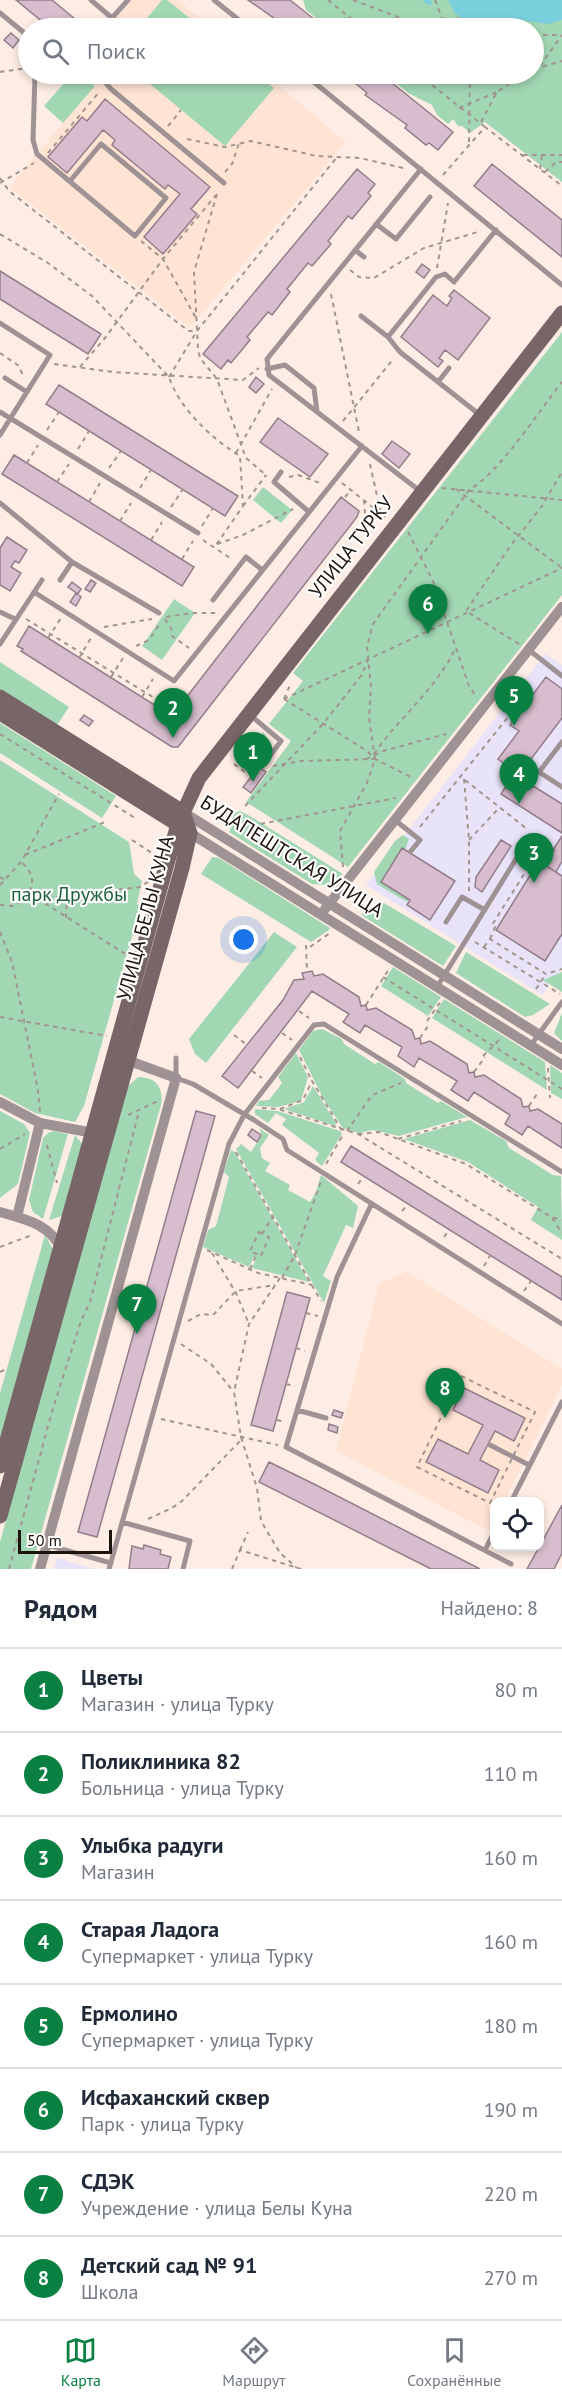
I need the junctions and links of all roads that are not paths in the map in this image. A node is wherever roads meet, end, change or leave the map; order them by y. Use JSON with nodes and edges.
{"nodes":[{"id":1,"x":91,"y":0,"type":"edge"},
{"id":2,"x":128,"y":0,"type":"edge"},
{"id":3,"x":214,"y":0,"type":"edge"},
{"id":4,"x":0,"y":13,"type":"edge"},
{"id":5,"x":112,"y":18,"type":"joint"},
{"id":6,"x":236,"y":18,"type":"edge"},
{"id":7,"x":18,"y":28,"type":"edge"},
{"id":8,"x":35,"y":84,"type":"edge"},
{"id":9,"x":109,"y":84,"type":"edge"},
{"id":10,"x":316,"y":84,"type":"edge"},
{"id":11,"x":421,"y":169,"type":"junction"},
{"id":12,"x":70,"y":181,"type":"junction"},
{"id":13,"x":222,"y":181,"type":"road end"},
{"id":14,"x":430,"y":197,"type":"dead end"},
{"id":15,"x":376,"y":224,"type":"junction"},
{"id":16,"x":496,"y":230,"type":"junction"},
{"id":17,"x":355,"y":250,"type":"junction"},
{"id":18,"x":364,"y":257,"type":"dead end"},
{"id":19,"x":562,"y":285,"type":"edge"},
{"id":20,"x":562,"y":313,"type":"edge"},
{"id":21,"x":361,"y":316,"type":"dead end"},
{"id":22,"x":0,"y":323,"type":"edge"},
{"id":23,"x":388,"y":337,"type":"junction"},
{"id":24,"x":449,"y":368,"type":"dead end"},
{"id":25,"x":267,"y":369,"type":"junction"},
{"id":26,"x":5,"y":378,"type":"dead end"},
{"id":27,"x":438,"y":382,"type":"junction"},
{"id":28,"x":27,"y":393,"type":"junction"},
{"id":29,"x":0,"y":412,"type":"edge"},
{"id":30,"x":317,"y":412,"type":"junction"},
{"id":31,"x":481,"y":416,"type":"junction"},
{"id":32,"x":11,"y":417,"type":"junction"},
{"id":33,"x":0,"y":435,"type":"edge"},
{"id":34,"x":362,"y":446,"type":"junction"},
{"id":35,"x":281,"y":472,"type":"road end"},
{"id":36,"x":421,"y":492,"type":"junction"},
{"id":37,"x":0,"y":503,"type":"edge"},
{"id":38,"x":308,"y":511,"type":"junction"},
{"id":39,"x":198,"y":533,"type":"road end"},
{"id":40,"x":72,"y":562,"type":"junction"},
{"id":41,"x":261,"y":569,"type":"junction"},
{"id":42,"x":42,"y":580,"type":"dead end"},
{"id":43,"x":60,"y":580,"type":"dead end"},
{"id":44,"x":34,"y":592,"type":"junction"},
{"id":45,"x":213,"y":600,"type":"dead end"},
{"id":46,"x":562,"y":608,"type":"edge"},
{"id":47,"x":0,"y":612,"type":"edge"},
{"id":48,"x":159,"y":613,"type":"road end"},
{"id":49,"x":17,"y":617,"type":"junction"},
{"id":50,"x":0,"y":644,"type":"edge"},
{"id":51,"x":529,"y":650,"type":"junction"},
{"id":52,"x":562,"y":676,"type":"edge"},
{"id":53,"x":0,"y":697,"type":"edge"},
{"id":54,"x":248,"y":712,"type":"junction"},
{"id":55,"x":0,"y":713,"type":"edge"},
{"id":56,"x":562,"y":742,"type":"edge"},
{"id":57,"x":267,"y":760,"type":"dead end"},
{"id":58,"x":562,"y":787,"type":"edge"},
{"id":59,"x":394,"y":820,"type":"junction"},
{"id":60,"x":184,"y":823,"type":"junction"},
{"id":61,"x":553,"y":850,"type":"dead end"},
{"id":62,"x":411,"y":851,"type":"dead end"},
{"id":63,"x":329,"y":904,"type":"junction"},
{"id":64,"x":485,"y":910,"type":"junction"},
{"id":65,"x":322,"y":915,"type":"junction"},
{"id":66,"x":446,"y":922,"type":"dead end"},
{"id":67,"x":444,"y":976,"type":"junction"},
{"id":68,"x":442,"y":990,"type":"junction"},
{"id":69,"x":562,"y":1002,"type":"edge"},
{"id":70,"x":537,"y":1034,"type":"junction"},
{"id":71,"x":531,"y":1046,"type":"junction"},
{"id":72,"x":562,"y":1050,"type":"edge"},
{"id":73,"x":121,"y":1058,"type":"junction"},
{"id":74,"x":176,"y":1058,"type":"dead end"},
{"id":75,"x":562,"y":1065,"type":"edge"},
{"id":76,"x":176,"y":1078,"type":"junction"},
{"id":77,"x":0,"y":1102,"type":"edge"},
{"id":78,"x":244,"y":1115,"type":"junction"},
{"id":79,"x":40,"y":1119,"type":"junction"},
{"id":80,"x":100,"y":1135,"type":"junction"},
{"id":81,"x":562,"y":1172,"type":"edge"},
{"id":82,"x":371,"y":1205,"type":"junction"},
{"id":83,"x":0,"y":1212,"type":"edge"},
{"id":84,"x":17,"y":1217,"type":"junction"},
{"id":85,"x":67,"y":1252,"type":"junction"},
{"id":86,"x":562,"y":1324,"type":"edge"},
{"id":87,"x":562,"y":1402,"type":"edge"},
{"id":88,"x":297,"y":1410,"type":"junction"},
{"id":89,"x":326,"y":1418,"type":"dead end"},
{"id":90,"x":490,"y":1445,"type":"dead end"},
{"id":91,"x":530,"y":1465,"type":"junction"},
{"id":92,"x":0,"y":1466,"type":"edge"},
{"id":93,"x":514,"y":1497,"type":"edge"},
{"id":94,"x":0,"y":1516,"type":"edge"},
{"id":95,"x":122,"y":1522,"type":"junction"},
{"id":96,"x":490,"y":1541,"type":"edge"},
{"id":97,"x":47,"y":1545,"type":"junction"},
{"id":98,"x":485,"y":1550,"type":"junction"},
{"id":99,"x":511,"y":1564,"type":"dead end"},
{"id":100,"x":110,"y":1566,"type":"edge"},
{"id":101,"x":40,"y":1569,"type":"edge"},
{"id":102,"x":183,"y":1569,"type":"edge"}],
"edges":[{"from":1,"to":5,"type":"lane"},
{"from":2,"to":5,"type":"lane"},
{"from":3,"to":6,"type":"lane"},
{"from":4,"to":7,"type":"lane"},
{"from":8,"to":12,"type":"lane"},
{"from":9,"to":13,"type":"lane"},
{"from":10,"to":11,"type":"lane"},
{"from":11,"to":15,"type":"lane"},
{"from":11,"to":16,"type":"lane"},
{"from":12,"to":12,"type":"lane"},
{"from":14,"to":15,"type":"lane"},
{"from":15,"to":17,"type":"lane"},
{"from":16,"to":19,"type":"lane"},
{"from":16,"to":23,"type":"lane"},
{"from":17,"to":18,"type":"lane"},
{"from":17,"to":25,"type":"lane"},
{"from":20,"to":31,"type":"street","name":"УЛИЦА ТУРКУ"},
{"from":21,"to":23,"type":"lane"},
{"from":22,"to":28,"type":"lane"},
{"from":23,"to":27,"type":"lane"},
{"from":24,"to":27,"type":"lane"},
{"from":25,"to":30,"type":"lane"},
{"from":25,"to":30,"type":"lane"},
{"from":26,"to":28,"type":"lane"},
{"from":27,"to":31,"type":"lane"},
{"from":28,"to":32,"type":"lane"},
{"from":29,"to":32,"type":"lane"},
{"from":30,"to":34,"type":"lane"},
{"from":31,"to":36,"type":"street","name":"УЛИЦА ТУРКУ"},
{"from":32,"to":33,"type":"lane"},
{"from":32,"to":39,"type":"lane"},
{"from":34,"to":36,"type":"lane"},
{"from":34,"to":38,"type":"lane"},
{"from":35,"to":38,"type":"lane"},
{"from":36,"to":54,"type":"street","name":"УЛИЦА ТУРКУ"},
{"from":37,"to":40,"type":"lane"},
{"from":38,"to":41,"type":"lane"},
{"from":40,"to":43,"type":"lane"},
{"from":40,"to":48,"type":"lane"},
{"from":41,"to":44,"type":"lane"},
{"from":41,"to":45,"type":"lane"},
{"from":42,"to":44,"type":"lane"},
{"from":44,"to":49,"type":"lane"},
{"from":46,"to":51,"type":"street"},
{"from":47,"to":49,"type":"lane"},
{"from":49,"to":50,"type":"lane"},
{"from":51,"to":52,"type":"lane"},
{"from":51,"to":59,"type":"street"},
{"from":53,"to":60,"type":"street","name":"БУДАПЕШТСКАЯ УЛИЦА"},
{"from":54,"to":57,"type":"lane"},
{"from":54,"to":60,"type":"street","name":"УЛИЦА ТУРКУ"},
{"from":55,"to":60,"type":"street","name":"БУДАПЕШТСКАЯ УЛИЦА"},
{"from":56,"to":58,"type":"lane"},
{"from":59,"to":62,"type":"lane"},
{"from":59,"to":63,"type":"street"},
{"from":60,"to":63,"type":"street","name":"БУДАПЕШТСКАЯ УЛИЦА"},
{"from":60,"to":65,"type":"street","name":"БУДАПЕШТСКАЯ УЛИЦА"},
{"from":60,"to":73,"type":"street","name":"УЛИЦА БЕЛЫ КУНА"},
{"from":61,"to":64,"type":"lane"},
{"from":63,"to":65,"type":"street"},
{"from":63,"to":67,"type":"street","name":"БУДАПЕШТСКАЯ УЛИЦА"},
{"from":64,"to":66,"type":"lane"},
{"from":64,"to":67,"type":"lane"},
{"from":65,"to":68,"type":"street","name":"БУДАПЕШТСКАЯ УЛИЦА"},
{"from":67,"to":68,"type":"lane"},
{"from":67,"to":70,"type":"street","name":"БУДАПЕШТСКАЯ УЛИЦА"},
{"from":68,"to":71,"type":"street","name":"БУДАПЕШТСКАЯ УЛИЦА"},
{"from":69,"to":70,"type":"lane"},
{"from":70,"to":71,"type":"lane"},
{"from":70,"to":72,"type":"street","name":"БУДАПЕШТСКАЯ УЛИЦА"},
{"from":71,"to":75,"type":"street","name":"БУДАПЕШТСКАЯ УЛИЦА"},
{"from":73,"to":76,"type":"street"},
{"from":73,"to":80,"type":"street","name":"УЛИЦА БЕЛЫ КУНА"},
{"from":74,"to":76,"type":"lane"},
{"from":76,"to":78,"type":"lane"},
{"from":76,"to":97,"type":"street"},
{"from":77,"to":79,"type":"street"},
{"from":78,"to":81,"type":"lane"},
{"from":78,"to":82,"type":"lane"},
{"from":78,"to":95,"type":"lane"},
{"from":79,"to":80,"type":"street"},
{"from":79,"to":84,"type":"street"},
{"from":80,"to":85,"type":"street","name":"УЛИЦА БЕЛЫ КУНА"},
{"from":82,"to":86,"type":"lane"},
{"from":82,"to":88,"type":"lane"},
{"from":83,"to":84,"type":"street"},
{"from":84,"to":85,"type":"street"},
{"from":85,"to":92,"type":"street","name":"УЛИЦА БЕЛЫ КУНА"},
{"from":85,"to":94,"type":"street","name":"УЛИЦА БЕЛЫ КУНА"},
{"from":87,"to":91,"type":"lane"},
{"from":88,"to":89,"type":"lane"},
{"from":88,"to":98,"type":"lane"},
{"from":90,"to":91,"type":"lane"},
{"from":91,"to":93,"type":"lane"},
{"from":95,"to":100,"type":"lane"},
{"from":95,"to":102,"type":"lane"},
{"from":96,"to":98,"type":"lane"},
{"from":97,"to":100,"type":"lane"},
{"from":97,"to":101,"type":"street"},
{"from":98,"to":99,"type":"lane"}]}
